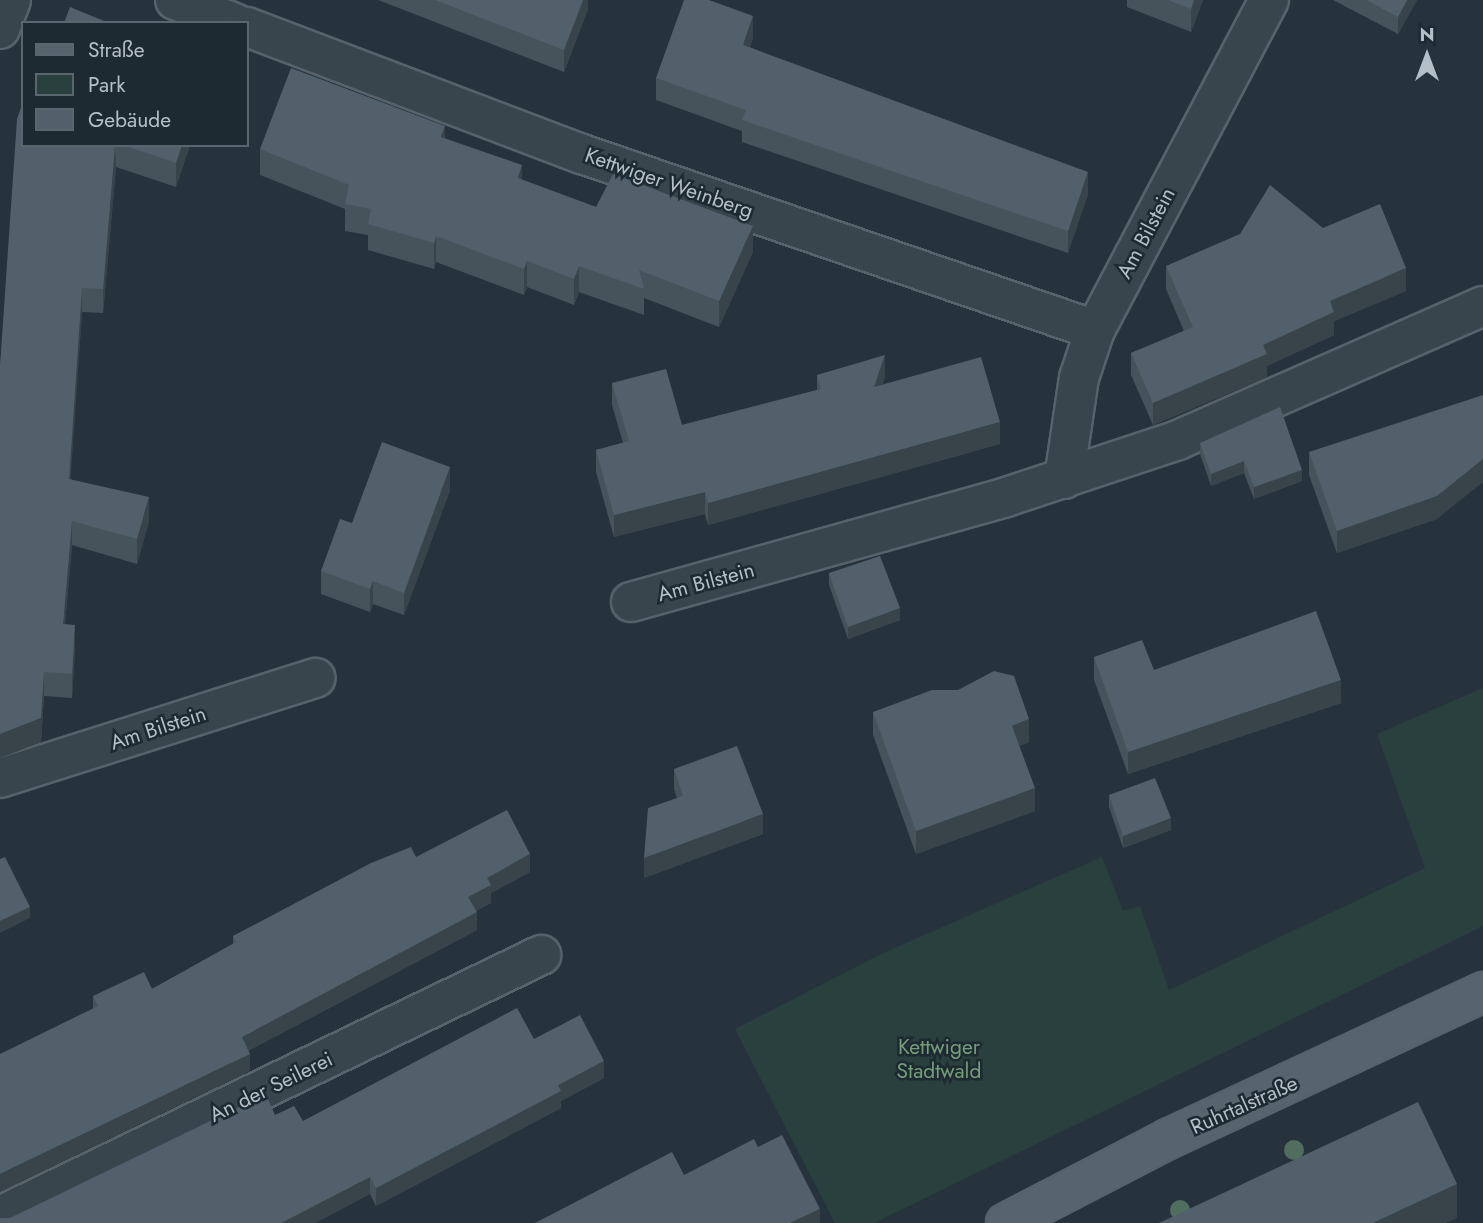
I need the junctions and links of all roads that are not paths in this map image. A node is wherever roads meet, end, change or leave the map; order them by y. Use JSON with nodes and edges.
{"nodes":[{"id":1,"x":11,"y":0,"type":"edge"},
{"id":2,"x":175,"y":0,"type":"edge"},
{"id":3,"x":1269,"y":0,"type":"edge"},
{"id":4,"x":230,"y":21,"type":"edge"},
{"id":5,"x":248,"y":27,"type":"edge"},
{"id":6,"x":0,"y":29,"type":"edge"},
{"id":7,"x":1483,"y":306,"type":"edge"},
{"id":8,"x":1095,"y":330,"type":"junction"},
{"id":9,"x":1063,"y":479,"type":"junction"},
{"id":10,"x":631,"y":602,"type":"dead end"},
{"id":11,"x":316,"y":678,"type":"dead end"},
{"id":12,"x":0,"y":778,"type":"edge"},
{"id":13,"x":541,"y":955,"type":"dead end"},
{"id":14,"x":1483,"y":992,"type":"edge"},
{"id":15,"x":0,"y":1216,"type":"edge"},
{"id":16,"x":1006,"y":1223,"type":"edge"}],
"edges":[{"from":1,"to":6,"type":"street"},
{"from":2,"to":4,"type":"street"},
{"from":3,"to":8,"type":"street","name":"Am Bilstein"},
{"from":5,"to":8,"type":"street","name":"Kettwiger Weinberg"},
{"from":7,"to":9,"type":"street","name":"Am Bilstein"},
{"from":8,"to":9,"type":"street","name":"Am Bilstein"},
{"from":9,"to":10,"type":"street","name":"Am Bilstein"},
{"from":11,"to":12,"type":"street","name":"Am Bilstein"},
{"from":13,"to":15,"type":"street","name":"An der Seilerei"},
{"from":14,"to":16,"type":"main road","name":"Ruhrtalstraße"}]}
